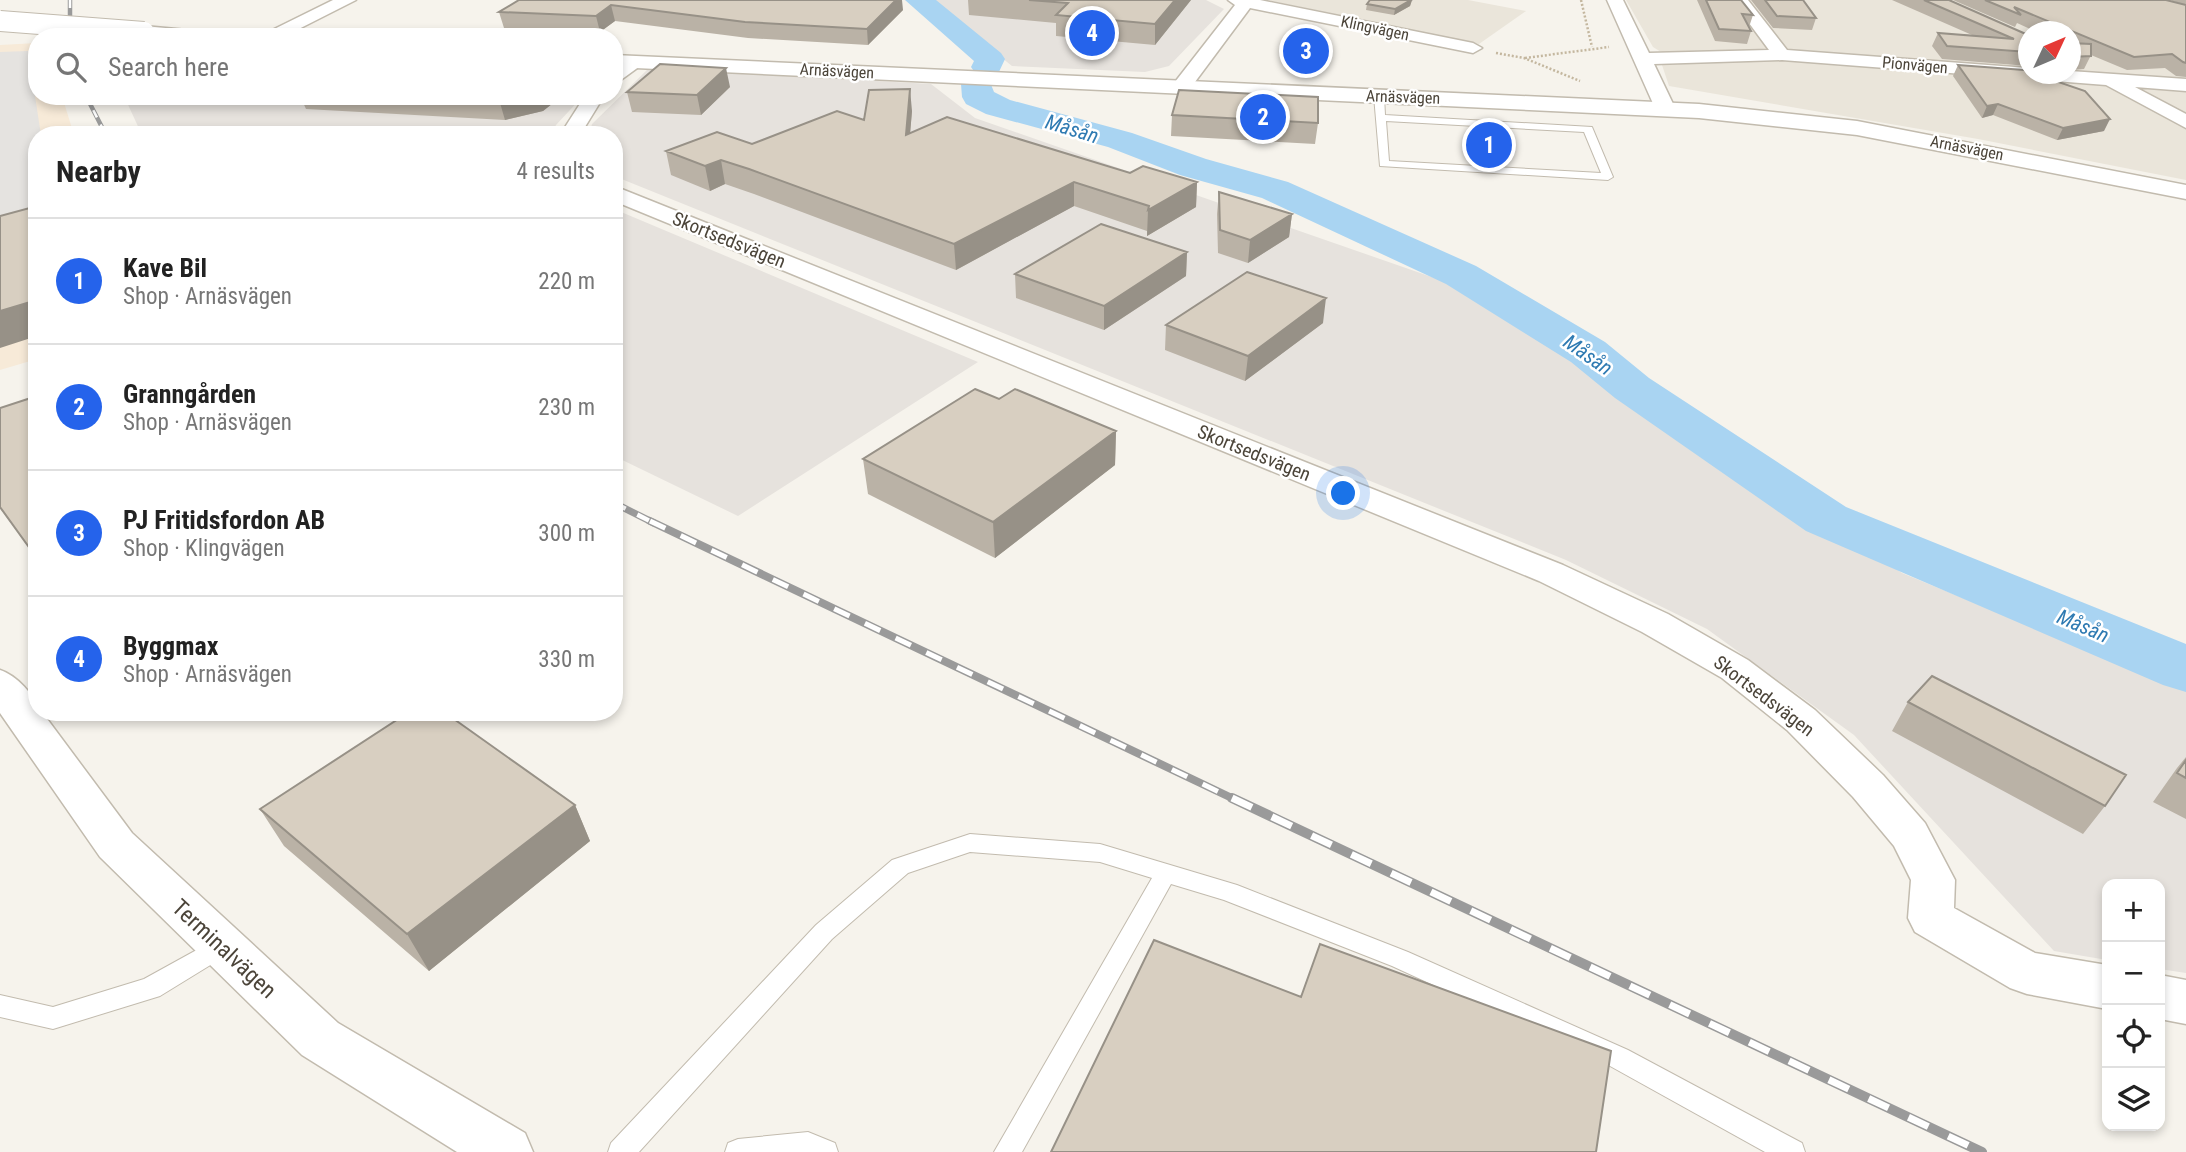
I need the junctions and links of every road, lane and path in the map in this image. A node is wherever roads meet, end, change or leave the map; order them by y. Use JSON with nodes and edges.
{"nodes":[{"id":1,"x":347,"y":0,"type":"edge"},
{"id":2,"x":1581,"y":0,"type":"edge"},
{"id":3,"x":1615,"y":0,"type":"edge"},
{"id":4,"x":1740,"y":0,"type":"edge"},
{"id":5,"x":1243,"y":1,"type":"edge"},
{"id":6,"x":0,"y":21,"type":"edge"},
{"id":7,"x":92,"y":28,"type":"edge"},
{"id":8,"x":286,"y":28,"type":"edge"},
{"id":9,"x":1592,"y":47,"type":"junction"},
{"id":10,"x":1473,"y":48,"type":"joint"},
{"id":11,"x":1642,"y":53,"type":"junction"},
{"id":12,"x":1782,"y":55,"type":"junction"},
{"id":13,"x":1524,"y":58,"type":"junction"},
{"id":14,"x":624,"y":61,"type":"edge"},
{"id":15,"x":2081,"y":67,"type":"edge"},
{"id":16,"x":2107,"y":80,"type":"junction"},
{"id":17,"x":1581,"y":81,"type":"dead end"},
{"id":18,"x":2186,"y":85,"type":"edge"},
{"id":19,"x":1182,"y":86,"type":"junction"},
{"id":20,"x":1379,"y":96,"type":"junction"},
{"id":21,"x":590,"y":105,"type":"edge"},
{"id":22,"x":1665,"y":108,"type":"junction"},
{"id":23,"x":1381,"y":118,"type":"junction"},
{"id":24,"x":2186,"y":122,"type":"edge"},
{"id":25,"x":576,"y":126,"type":"edge"},
{"id":26,"x":2186,"y":191,"type":"edge"},
{"id":27,"x":623,"y":197,"type":"edge"},
{"id":28,"x":0,"y":684,"type":"edge"},
{"id":29,"x":1166,"y":873,"type":"junction"},
{"id":30,"x":222,"y":946,"type":"junction"},
{"id":31,"x":2102,"y":986,"type":"edge"},
{"id":32,"x":2165,"y":998,"type":"edge"},
{"id":33,"x":2186,"y":1002,"type":"edge"},
{"id":34,"x":0,"y":1006,"type":"edge"},
{"id":35,"x":506,"y":1152,"type":"edge"},
{"id":36,"x":621,"y":1152,"type":"edge"},
{"id":37,"x":738,"y":1152,"type":"edge"},
{"id":38,"x":825,"y":1152,"type":"edge"},
{"id":39,"x":1007,"y":1152,"type":"edge"},
{"id":40,"x":1792,"y":1152,"type":"edge"}],
"edges":[{"from":1,"to":8,"type":"street"},
{"from":2,"to":9,"type":"path"},
{"from":3,"to":11,"type":"street"},
{"from":4,"to":12,"type":"street"},
{"from":5,"to":10,"type":"street","name":"Klingvägen"},
{"from":5,"to":19,"type":"street"},
{"from":6,"to":7,"type":"street","bridge":true},
{"from":9,"to":11,"type":"path"},
{"from":9,"to":13,"type":"path"},
{"from":10,"to":13,"type":"path"},
{"from":11,"to":12,"type":"street","name":"Pionvägen"},
{"from":11,"to":22,"type":"street"},
{"from":12,"to":16,"type":"street","name":"Pionvägen"},
{"from":13,"to":17,"type":"path"},
{"from":14,"to":19,"type":"street","name":"Arnäsvägen"},
{"from":15,"to":16,"type":"street"},
{"from":16,"to":18,"type":"street","name":"Pionvägen"},
{"from":16,"to":24,"type":"street"},
{"from":19,"to":20,"type":"street","name":"Arnäsvägen"},
{"from":20,"to":22,"type":"street","name":"Arnäsvägen"},
{"from":20,"to":23,"type":"lane"},
{"from":21,"to":25,"type":"street"},
{"from":22,"to":26,"type":"street","name":"Arnäsvägen"},
{"from":23,"to":23,"type":"lane"},
{"from":27,"to":31,"type":"street","name":"Skortsedsvägen"},
{"from":28,"to":30,"type":"street","name":"Terminalvägen"},
{"from":29,"to":36,"type":"lane"},
{"from":29,"to":39,"type":"lane"},
{"from":29,"to":40,"type":"lane"},
{"from":30,"to":34,"type":"lane"},
{"from":30,"to":35,"type":"street","name":"Terminalvägen"},
{"from":32,"to":33,"type":"street"},
{"from":37,"to":38,"type":"lane"}]}
